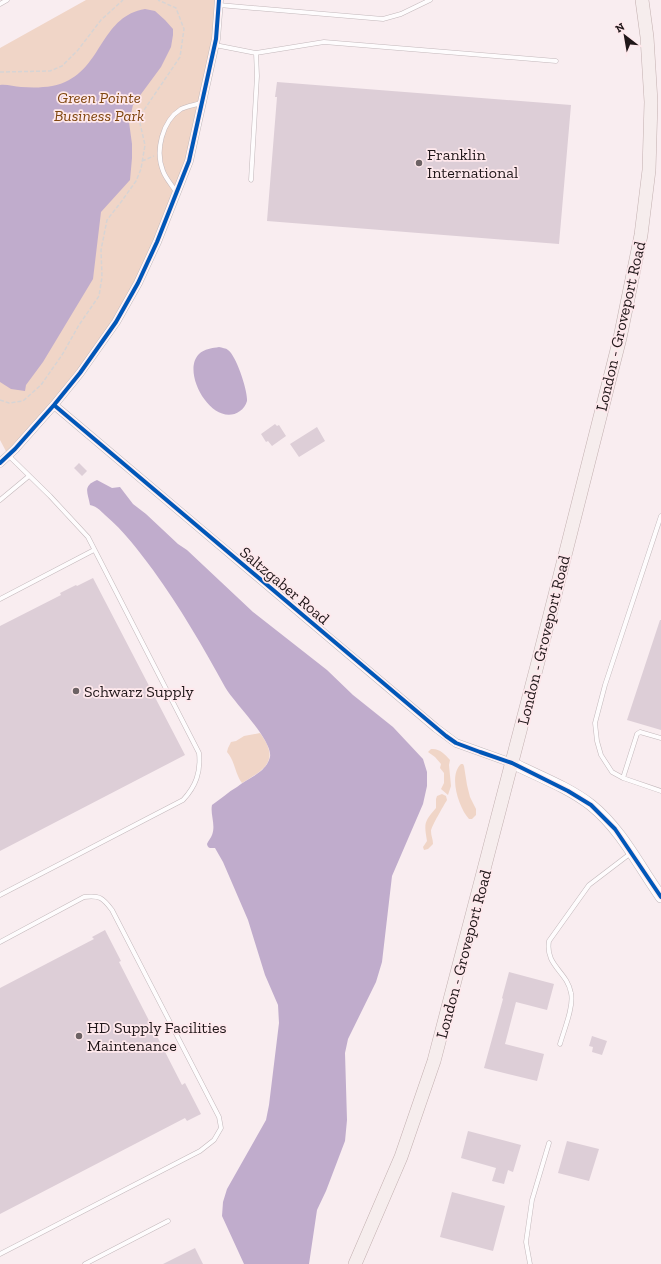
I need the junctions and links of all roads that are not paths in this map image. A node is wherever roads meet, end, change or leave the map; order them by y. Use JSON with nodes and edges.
{"nodes":[{"id":1,"x":7,"y":0,"type":"edge"},
{"id":2,"x":430,"y":0,"type":"edge"},
{"id":3,"x":642,"y":0,"type":"edge"},
{"id":4,"x":218,"y":2,"type":"edge"},
{"id":5,"x":0,"y":4,"type":"edge"},
{"id":6,"x":214,"y":45,"type":"junction"},
{"id":7,"x":256,"y":53,"type":"junction"},
{"id":8,"x":556,"y":61,"type":"dead end"},
{"id":9,"x":202,"y":103,"type":"junction"},
{"id":10,"x":251,"y":180,"type":"dead end"},
{"id":11,"x":176,"y":192,"type":"junction"},
{"id":12,"x":54,"y":405,"type":"junction"},
{"id":13,"x":8,"y":455,"type":"junction"},
{"id":14,"x":0,"y":463,"type":"edge"},
{"id":15,"x":29,"y":476,"type":"junction"},
{"id":16,"x":0,"y":500,"type":"edge"},
{"id":17,"x":661,"y":516,"type":"edge"},
{"id":18,"x":94,"y":550,"type":"junction"},
{"id":19,"x":0,"y":598,"type":"edge"},
{"id":20,"x":661,"y":738,"type":"edge"},
{"id":21,"x":512,"y":764,"type":"junction"},
{"id":22,"x":623,"y":778,"type":"junction"},
{"id":23,"x":661,"y":791,"type":"edge"},
{"id":24,"x":631,"y":853,"type":"junction"},
{"id":25,"x":0,"y":895,"type":"edge"},
{"id":26,"x":661,"y":897,"type":"edge"},
{"id":27,"x":0,"y":942,"type":"edge"},
{"id":28,"x":560,"y":1044,"type":"dead end"},
{"id":29,"x":549,"y":1143,"type":"dead end"},
{"id":30,"x":168,"y":1221,"type":"dead end"},
{"id":31,"x":0,"y":1254,"type":"edge"},
{"id":32,"x":85,"y":1264,"type":"edge"},
{"id":33,"x":355,"y":1264,"type":"edge"},
{"id":34,"x":530,"y":1264,"type":"edge"}],
"edges":[{"from":1,"to":5,"type":"lane"},
{"from":2,"to":4,"type":"lane"},
{"from":3,"to":21,"type":"main road","name":"London - Groveport Road"},
{"from":4,"to":6,"type":"street"},
{"from":6,"to":7,"type":"lane"},
{"from":6,"to":9,"type":"street"},
{"from":7,"to":8,"type":"lane"},
{"from":7,"to":10,"type":"lane"},
{"from":9,"to":11,"type":"street"},
{"from":9,"to":11,"type":"lane"},
{"from":11,"to":12,"type":"street"},
{"from":12,"to":13,"type":"street"},
{"from":12,"to":21,"type":"street","name":"Saltzgaber Road"},
{"from":13,"to":14,"type":"street"},
{"from":13,"to":15,"type":"lane"},
{"from":15,"to":16,"type":"lane"},
{"from":15,"to":18,"type":"lane"},
{"from":17,"to":22,"type":"lane"},
{"from":18,"to":19,"type":"lane"},
{"from":18,"to":25,"type":"lane"},
{"from":20,"to":22,"type":"lane"},
{"from":21,"to":24,"type":"street"},
{"from":21,"to":33,"type":"main road","name":"London - Groveport Road"},
{"from":22,"to":23,"type":"lane"},
{"from":24,"to":26,"type":"street"},
{"from":24,"to":28,"type":"lane"},
{"from":27,"to":31,"type":"lane"},
{"from":29,"to":34,"type":"lane"},
{"from":30,"to":32,"type":"lane"}]}
